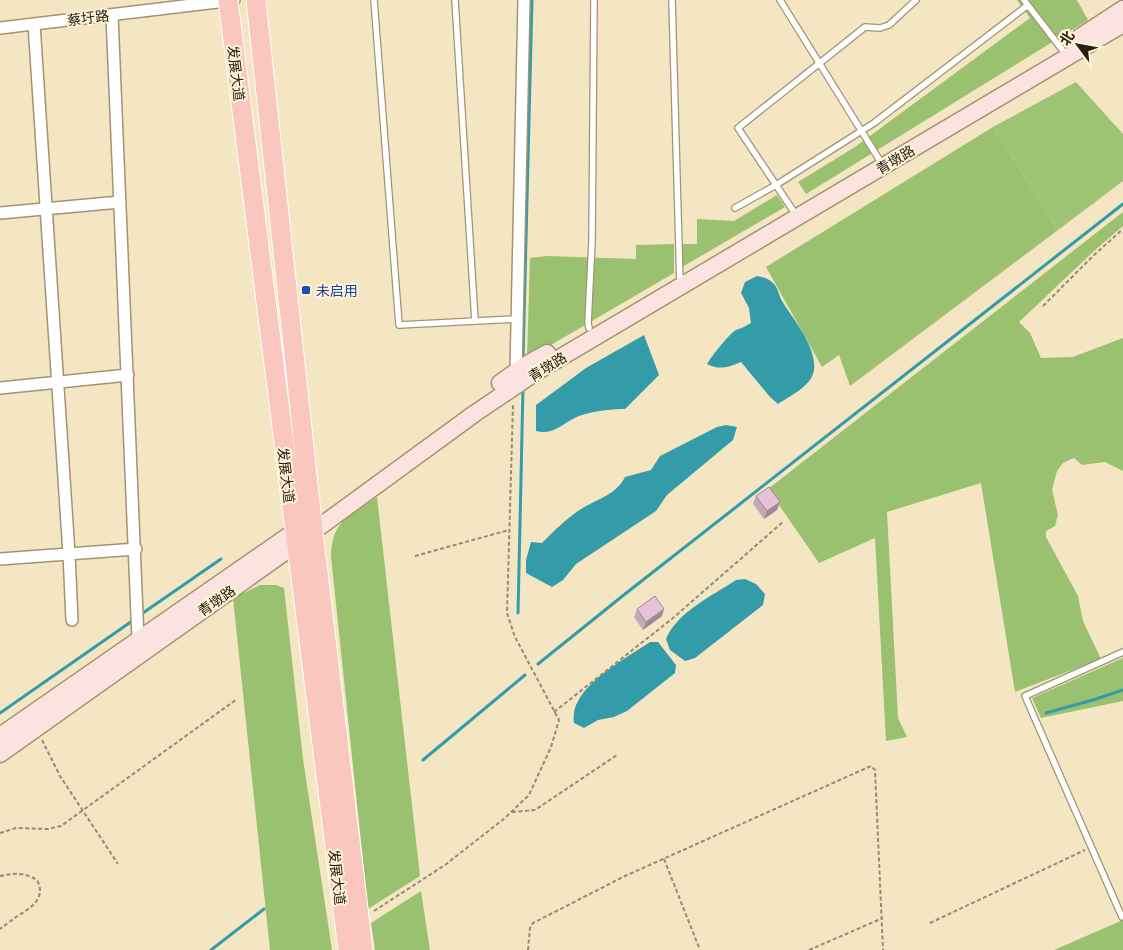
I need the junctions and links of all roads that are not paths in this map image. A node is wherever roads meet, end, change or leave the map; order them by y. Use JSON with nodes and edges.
{"nodes":[{"id":1,"x":230,"y":0,"type":"edge"},
{"id":2,"x":256,"y":0,"type":"edge"},
{"id":3,"x":374,"y":0,"type":"edge"},
{"id":4,"x":455,"y":0,"type":"edge"},
{"id":5,"x":524,"y":0,"type":"edge"},
{"id":6,"x":594,"y":0,"type":"edge"},
{"id":7,"x":672,"y":0,"type":"edge"},
{"id":8,"x":780,"y":0,"type":"edge"},
{"id":9,"x":916,"y":0,"type":"edge"},
{"id":10,"x":1026,"y":2,"type":"edge"},
{"id":11,"x":1123,"y":9,"type":"edge"},
{"id":12,"x":112,"y":15,"type":"junction"},
{"id":13,"x":34,"y":24,"type":"junction"},
{"id":14,"x":1123,"y":24,"type":"edge"},
{"id":15,"x":0,"y":28,"type":"edge"},
{"id":16,"x":1064,"y":53,"type":"junction"},
{"id":17,"x":820,"y":62,"type":"junction"},
{"id":18,"x":862,"y":131,"type":"junction"},
{"id":19,"x":881,"y":161,"type":"junction"},
{"id":20,"x":776,"y":185,"type":"junction"},
{"id":21,"x":120,"y":202,"type":"junction"},
{"id":22,"x":735,"y":208,"type":"dead end"},
{"id":23,"x":46,"y":209,"type":"junction"},
{"id":24,"x":0,"y":213,"type":"edge"},
{"id":25,"x":794,"y":213,"type":"junction"},
{"id":26,"x":680,"y":280,"type":"junction"},
{"id":27,"x":516,"y":319,"type":"junction"},
{"id":28,"x":475,"y":322,"type":"junction"},
{"id":29,"x":589,"y":328,"type":"junction"},
{"id":30,"x":128,"y":375,"type":"junction"},
{"id":31,"x":515,"y":380,"type":"junction"},
{"id":32,"x":58,"y":382,"type":"junction"},
{"id":33,"x":0,"y":388,"type":"edge"},
{"id":34,"x":313,"y":525,"type":"junction"},
{"id":35,"x":295,"y":538,"type":"junction"},
{"id":36,"x":136,"y":549,"type":"junction"},
{"id":37,"x":70,"y":554,"type":"junction"},
{"id":38,"x":0,"y":559,"type":"edge"},
{"id":39,"x":72,"y":620,"type":"dead end"},
{"id":40,"x":138,"y":639,"type":"junction"},
{"id":41,"x":1123,"y":652,"type":"edge"},
{"id":42,"x":0,"y":736,"type":"edge"},
{"id":43,"x":0,"y":754,"type":"edge"},
{"id":44,"x":1122,"y":917,"type":"edge"},
{"id":45,"x":348,"y":950,"type":"edge"},
{"id":46,"x":363,"y":950,"type":"edge"}],
"edges":[{"from":1,"to":12,"type":"street","name":"蔡圩路"},
{"from":1,"to":35,"type":"main road","name":"发展大道"},
{"from":2,"to":34,"type":"main road","name":"发展大道"},
{"from":3,"to":28,"type":"lane"},
{"from":4,"to":28,"type":"lane"},
{"from":5,"to":27,"type":"street"},
{"from":6,"to":29,"type":"lane"},
{"from":7,"to":26,"type":"lane"},
{"from":8,"to":17,"type":"lane"},
{"from":9,"to":17,"type":"lane"},
{"from":10,"to":16,"type":"lane"},
{"from":10,"to":18,"type":"lane"},
{"from":11,"to":16,"type":"main road","name":"青墩路"},
{"from":12,"to":13,"type":"street","name":"蔡圩路"},
{"from":12,"to":21,"type":"street"},
{"from":13,"to":15,"type":"street","name":"蔡圩路"},
{"from":13,"to":23,"type":"street"},
{"from":14,"to":16,"type":"main road","name":"青墩路"},
{"from":16,"to":19,"type":"main road","name":"青墩路"},
{"from":17,"to":18,"type":"lane"},
{"from":17,"to":20,"type":"lane"},
{"from":18,"to":19,"type":"lane"},
{"from":18,"to":20,"type":"lane"},
{"from":19,"to":25,"type":"main road","name":"青墩路"},
{"from":20,"to":22,"type":"lane"},
{"from":20,"to":25,"type":"lane"},
{"from":21,"to":23,"type":"street"},
{"from":21,"to":30,"type":"street"},
{"from":23,"to":24,"type":"street"},
{"from":23,"to":32,"type":"street"},
{"from":25,"to":26,"type":"main road","name":"青墩路"},
{"from":26,"to":29,"type":"main road","name":"青墩路"},
{"from":26,"to":31,"type":"main road","name":"青墩路"},
{"from":27,"to":28,"type":"lane"},
{"from":27,"to":31,"type":"street"},
{"from":29,"to":31,"type":"main road","name":"青墩路"},
{"from":30,"to":32,"type":"street"},
{"from":30,"to":36,"type":"street"},
{"from":31,"to":34,"type":"main road","name":"青墩路"},
{"from":32,"to":33,"type":"street"},
{"from":32,"to":37,"type":"street"},
{"from":34,"to":35,"type":"main road","name":"青墩路"},
{"from":34,"to":46,"type":"main road","name":"发展大道"},
{"from":35,"to":40,"type":"main road","name":"青墩路"},
{"from":35,"to":43,"type":"main road","name":"青墩路"},
{"from":35,"to":45,"type":"main road","name":"发展大道"},
{"from":36,"to":37,"type":"street"},
{"from":36,"to":40,"type":"street"},
{"from":37,"to":38,"type":"street"},
{"from":37,"to":39,"type":"street"},
{"from":40,"to":42,"type":"main road","name":"青墩路"},
{"from":41,"to":44,"type":"lane"}]}
